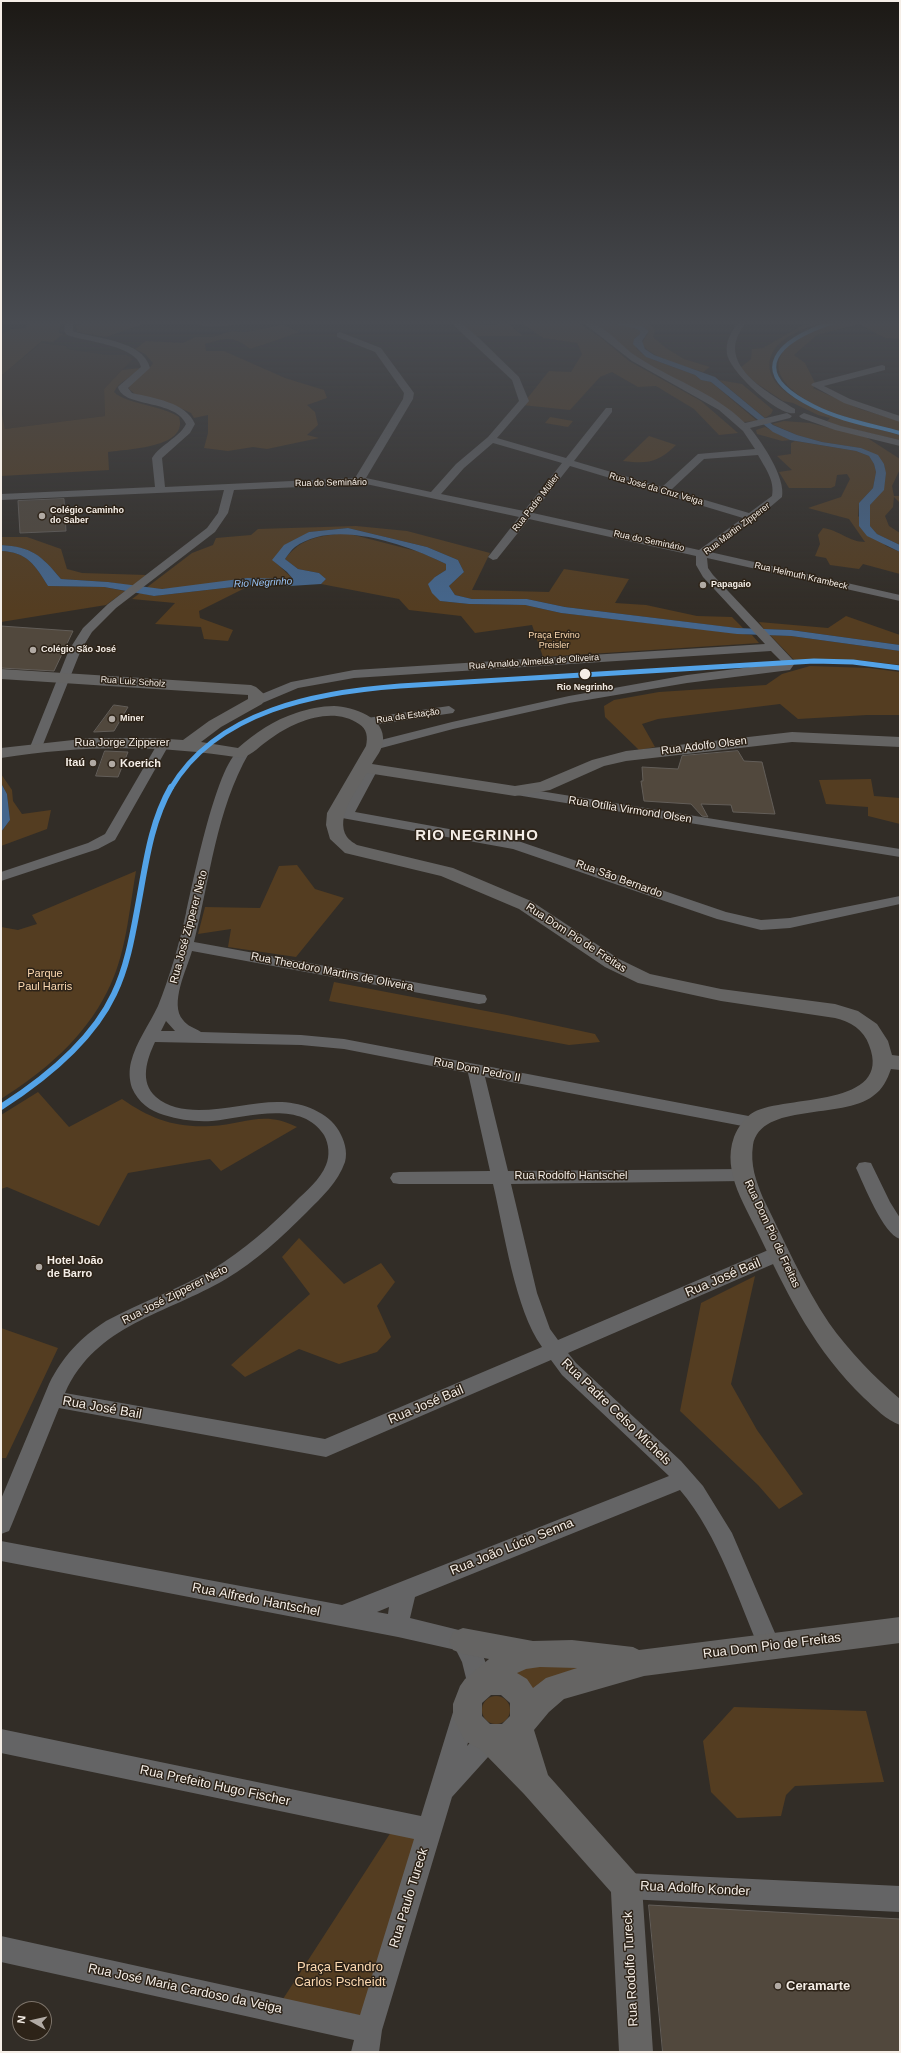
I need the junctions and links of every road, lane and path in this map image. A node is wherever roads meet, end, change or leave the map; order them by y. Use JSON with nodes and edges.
{"nodes":[{"id":1,"x":189,"y":418,"type":"edge"},
{"id":2,"x":397,"y":418,"type":"edge"},
{"id":3,"x":510,"y":418,"type":"edge"},
{"id":4,"x":603,"y":418,"type":"edge"},
{"id":5,"x":737,"y":418,"type":"edge"},
{"id":6,"x":779,"y":418,"type":"edge"},
{"id":7,"x":809,"y":418,"type":"edge"},
{"id":8,"x":749,"y":425,"type":"junction"},
{"id":9,"x":491,"y":439,"type":"junction"},
{"id":10,"x":900,"y":443,"type":"edge"},
{"id":11,"x":761,"y":452,"type":"junction"},
{"id":12,"x":567,"y":462,"type":"junction"},
{"id":13,"x":359,"y":481,"type":"junction"},
{"id":14,"x":230,"y":486,"type":"junction"},
{"id":15,"x":160,"y":490,"type":"junction"},
{"id":16,"x":664,"y":491,"type":"junction"},
{"id":17,"x":434,"y":495,"type":"junction"},
{"id":18,"x":1,"y":497,"type":"edge"},
{"id":19,"x":526,"y":515,"type":"junction"},
{"id":20,"x":752,"y":517,"type":"junction"},
{"id":21,"x":702,"y":553,"type":"junction"},
{"id":22,"x":493,"y":558,"type":"dead end"},
{"id":23,"x":900,"y":598,"type":"edge"},
{"id":24,"x":774,"y":647,"type":"junction"},
{"id":25,"x":1,"y":674,"type":"edge"},
{"id":26,"x":64,"y":678,"type":"junction"},
{"id":27,"x":254,"y":695,"type":"junction"},
{"id":28,"x":449,"y":710,"type":"dead end"},
{"id":29,"x":367,"y":722,"type":"junction"},
{"id":30,"x":900,"y":742,"type":"edge"},
{"id":31,"x":164,"y":744,"type":"junction"},
{"id":32,"x":188,"y":744,"type":"junction"},
{"id":33,"x":374,"y":746,"type":"junction"},
{"id":34,"x":36,"y":747,"type":"junction"},
{"id":35,"x":1,"y":753,"type":"edge"},
{"id":36,"x":242,"y":753,"type":"junction"},
{"id":37,"x":366,"y":768,"type":"junction"},
{"id":38,"x":515,"y":792,"type":"junction"},
{"id":39,"x":341,"y":814,"type":"junction"},
{"id":40,"x":900,"y":853,"type":"edge"},
{"id":41,"x":1,"y":877,"type":"edge"},
{"id":42,"x":900,"y":900,"type":"edge"},
{"id":43,"x":186,"y":944,"type":"junction"},
{"id":44,"x":170,"y":996,"type":"junction"},
{"id":45,"x":479,"y":999,"type":"dead end"},
{"id":46,"x":151,"y":1036,"type":"junction"},
{"id":47,"x":198,"y":1036,"type":"junction"},
{"id":48,"x":891,"y":1062,"type":"edge"},
{"id":49,"x":475,"y":1069,"type":"junction"},
{"id":50,"x":753,"y":1122,"type":"junction"},
{"id":51,"x":865,"y":1168,"type":"dead end"},
{"id":52,"x":744,"y":1175,"type":"junction"},
{"id":53,"x":500,"y":1177,"type":"junction"},
{"id":54,"x":399,"y":1178,"type":"dead end"},
{"id":55,"x":900,"y":1232,"type":"edge"},
{"id":56,"x":780,"y":1253,"type":"junction"},
{"id":57,"x":554,"y":1351,"type":"junction"},
{"id":58,"x":53,"y":1399,"type":"junction"},
{"id":59,"x":900,"y":1414,"type":"edge"},
{"id":60,"x":684,"y":1479,"type":"junction"},
{"id":61,"x":1,"y":1524,"type":"edge"},
{"id":62,"x":1,"y":1551,"type":"edge"},
{"id":63,"x":407,"y":1589,"type":"junction"},
{"id":64,"x":340,"y":1616,"type":"junction"},
{"id":65,"x":398,"y":1626,"type":"junction"},
{"id":66,"x":900,"y":1630,"type":"edge"},
{"id":67,"x":463,"y":1641,"type":"junction"},
{"id":68,"x":770,"y":1647,"type":"junction"},
{"id":69,"x":530,"y":1654,"type":"junction"},
{"id":70,"x":644,"y":1662,"type":"junction"},
{"id":71,"x":476,"y":1692,"type":"junction"},
{"id":72,"x":521,"y":1724,"type":"junction"},
{"id":73,"x":490,"y":1738,"type":"junction"},
{"id":74,"x":1,"y":1741,"type":"edge"},
{"id":75,"x":536,"y":1783,"type":"junction"},
{"id":76,"x":442,"y":1790,"type":"junction"},
{"id":77,"x":429,"y":1830,"type":"junction"},
{"id":78,"x":626,"y":1886,"type":"junction"},
{"id":79,"x":900,"y":1899,"type":"edge"},
{"id":80,"x":1,"y":1949,"type":"edge"},
{"id":81,"x":367,"y":2041,"type":"edge"},
{"id":82,"x":636,"y":2052,"type":"edge"}],
"edges":[{"from":1,"to":15,"type":"street"},
{"from":2,"to":13,"type":"street"},
{"from":3,"to":9,"type":"street"},
{"from":4,"to":12,"type":"street","name":"Rua Padre Müller"},
{"from":5,"to":8,"type":"street","name":"Rua Martin Zipperer"},
{"from":6,"to":8,"type":"street"},
{"from":7,"to":10,"type":"street"},
{"from":8,"to":11,"type":"street","name":"Rua Martin Zipperer"},
{"from":9,"to":12,"type":"street","name":"Rua José da Cruz Veiga"},
{"from":9,"to":17,"type":"street"},
{"from":11,"to":16,"type":"street"},
{"from":11,"to":20,"type":"street","name":"Rua Martin Zipperer"},
{"from":12,"to":16,"type":"street","name":"Rua José da Cruz Veiga"},
{"from":12,"to":19,"type":"street","name":"Rua Padre Müller"},
{"from":13,"to":14,"type":"street","name":"Rua do Seminário"},
{"from":13,"to":17,"type":"street","name":"Rua do Seminário"},
{"from":14,"to":15,"type":"street","name":"Rua do Seminário"},
{"from":14,"to":26,"type":"street"},
{"from":15,"to":18,"type":"street","name":"Rua do Seminário"},
{"from":16,"to":20,"type":"street","name":"Rua José da Cruz Veiga"},
{"from":17,"to":19,"type":"street","name":"Rua do Seminário"},
{"from":19,"to":21,"type":"street","name":"Rua do Seminário"},
{"from":19,"to":22,"type":"street","name":"Rua Padre Müller"},
{"from":20,"to":21,"type":"street","name":"Rua Martin Zipperer"},
{"from":21,"to":23,"type":"street","name":"Rua Helmuth Krambeck"},
{"from":21,"to":24,"type":"street","name":"Rua Martin Zipperer"},
{"from":24,"to":27,"type":"street","name":"Rua Arnaldo Almeida de Oliveira"},
{"from":24,"to":33,"type":"street"},
{"from":25,"to":26,"type":"main road","name":"Rua Luiz Scholz"},
{"from":26,"to":27,"type":"main road","name":"Rua Luiz Scholz"},
{"from":26,"to":34,"type":"street"},
{"from":27,"to":32,"type":"main road","name":"Rua Arnaldo Almeida de Oliveira"},
{"from":28,"to":29,"type":"street","name":"Rua da Estação"},
{"from":29,"to":33,"type":"main road"},
{"from":29,"to":36,"type":"main road","name":"Rua José Zipperer Neto"},
{"from":30,"to":38,"type":"main road","name":"Rua Adolfo Olsen"},
{"from":31,"to":32,"type":"main road","name":"Rua Jorge Zipperer"},
{"from":31,"to":34,"type":"main road","name":"Rua Jorge Zipperer"},
{"from":31,"to":41,"type":"street"},
{"from":32,"to":36,"type":"main road","name":"Rua Jorge Zipperer"},
{"from":33,"to":37,"type":"main road"},
{"from":34,"to":35,"type":"main road","name":"Rua Jorge Zipperer"},
{"from":36,"to":43,"type":"street","name":"Rua José Zipperer Neto"},
{"from":37,"to":38,"type":"main road","name":"Rua Otília Virmond Olsen"},
{"from":37,"to":39,"type":"main road"},
{"from":38,"to":40,"type":"street","name":"Rua Otília Virmond Olsen"},
{"from":39,"to":42,"type":"street","name":"Rua São Bernardo"},
{"from":39,"to":48,"type":"main road","name":"Rua Dom Pio de Freitas"},
{"from":43,"to":44,"type":"street","name":"Rua José Zipperer Neto"},
{"from":43,"to":45,"type":"street","name":"Rua Theodoro Martins de Oliveira"},
{"from":44,"to":46,"type":"street","name":"Rua José Zipperer Neto"},
{"from":44,"to":47,"type":"street"},
{"from":46,"to":47,"type":"street","name":"Rua Dom Pedro II"},
{"from":46,"to":58,"type":"street","name":"Rua José Zipperer Neto"},
{"from":47,"to":49,"type":"street","name":"Rua Dom Pedro II"},
{"from":48,"to":50,"type":"main road","name":"Rua Dom Pio de Freitas"},
{"from":49,"to":50,"type":"street","name":"Rua Dom Pedro II"},
{"from":49,"to":53,"type":"street","name":"Rua Padre Celso Michels"},
{"from":50,"to":52,"type":"main road","name":"Rua Dom Pio de Freitas"},
{"from":51,"to":55,"type":"street"},
{"from":52,"to":53,"type":"street","name":"Rua Rodolfo Hantschel"},
{"from":52,"to":56,"type":"main road","name":"Rua Dom Pio de Freitas"},
{"from":53,"to":54,"type":"street","name":"Rua Rodolfo Hantschel"},
{"from":53,"to":57,"type":"street","name":"Rua Padre Celso Michels"},
{"from":56,"to":57,"type":"street","name":"Rua José Bail"},
{"from":56,"to":59,"type":"main road","name":"Rua Dom Pio de Freitas"},
{"from":57,"to":58,"type":"street","name":"Rua José Bail"},
{"from":57,"to":60,"type":"street","name":"Rua Padre Celso Michels"},
{"from":58,"to":61,"type":"street","name":"Rua José Zipperer Neto"},
{"from":60,"to":63,"type":"street","name":"Rua João Lúcio Senna"},
{"from":60,"to":68,"type":"street","name":"Rua Padre Celso Michels"},
{"from":62,"to":64,"type":"street","name":"Rua Alfredo Hantschel"},
{"from":63,"to":64,"type":"street","name":"Rua João Lúcio Senna"},
{"from":63,"to":65,"type":"street"},
{"from":64,"to":65,"type":"street","name":"Rua Alfredo Hantschel"},
{"from":65,"to":67,"type":"street","name":"Rua Alfredo Hantschel"},
{"from":66,"to":68,"type":"main road","name":"Rua Dom Pio de Freitas"},
{"from":67,"to":69,"type":"main road"},
{"from":67,"to":71,"type":"street"},
{"from":68,"to":70,"type":"main road","name":"Rua Dom Pio de Freitas"},
{"from":69,"to":70,"type":"main road","name":"Rua Dom Pio de Freitas"},
{"from":69,"to":71,"type":"main road","name":"Rua Dom Pio de Freitas"},
{"from":70,"to":72,"type":"main road","name":"Rua Dom Pio de Freitas"},
{"from":71,"to":72,"type":"main road","name":"Rua Adolfo Konder"},
{"from":71,"to":73,"type":"main road","name":"Rua Adolfo Konder"},
{"from":71,"to":76,"type":"street","name":"Rua Paulo Tureck"},
{"from":72,"to":73,"type":"main road"},
{"from":72,"to":75,"type":"main road","name":"Rua Adolfo Konder"},
{"from":73,"to":75,"type":"main road","name":"Rua Adolfo Konder"},
{"from":73,"to":76,"type":"street","name":"Rua Paulo Tureck"},
{"from":74,"to":77,"type":"street","name":"Rua Prefeito Hugo Fischer"},
{"from":75,"to":78,"type":"main road","name":"Rua Adolfo Konder"},
{"from":76,"to":77,"type":"street","name":"Rua Paulo Tureck"},
{"from":77,"to":81,"type":"street","name":"Rua Paulo Tureck"},
{"from":78,"to":79,"type":"street","name":"Rua Adolfo Konder"},
{"from":78,"to":82,"type":"main road","name":"Rua Rodolfo Tureck"},
{"from":80,"to":81,"type":"street","name":"Rua José Maria Cardoso da Veiga"}]}
